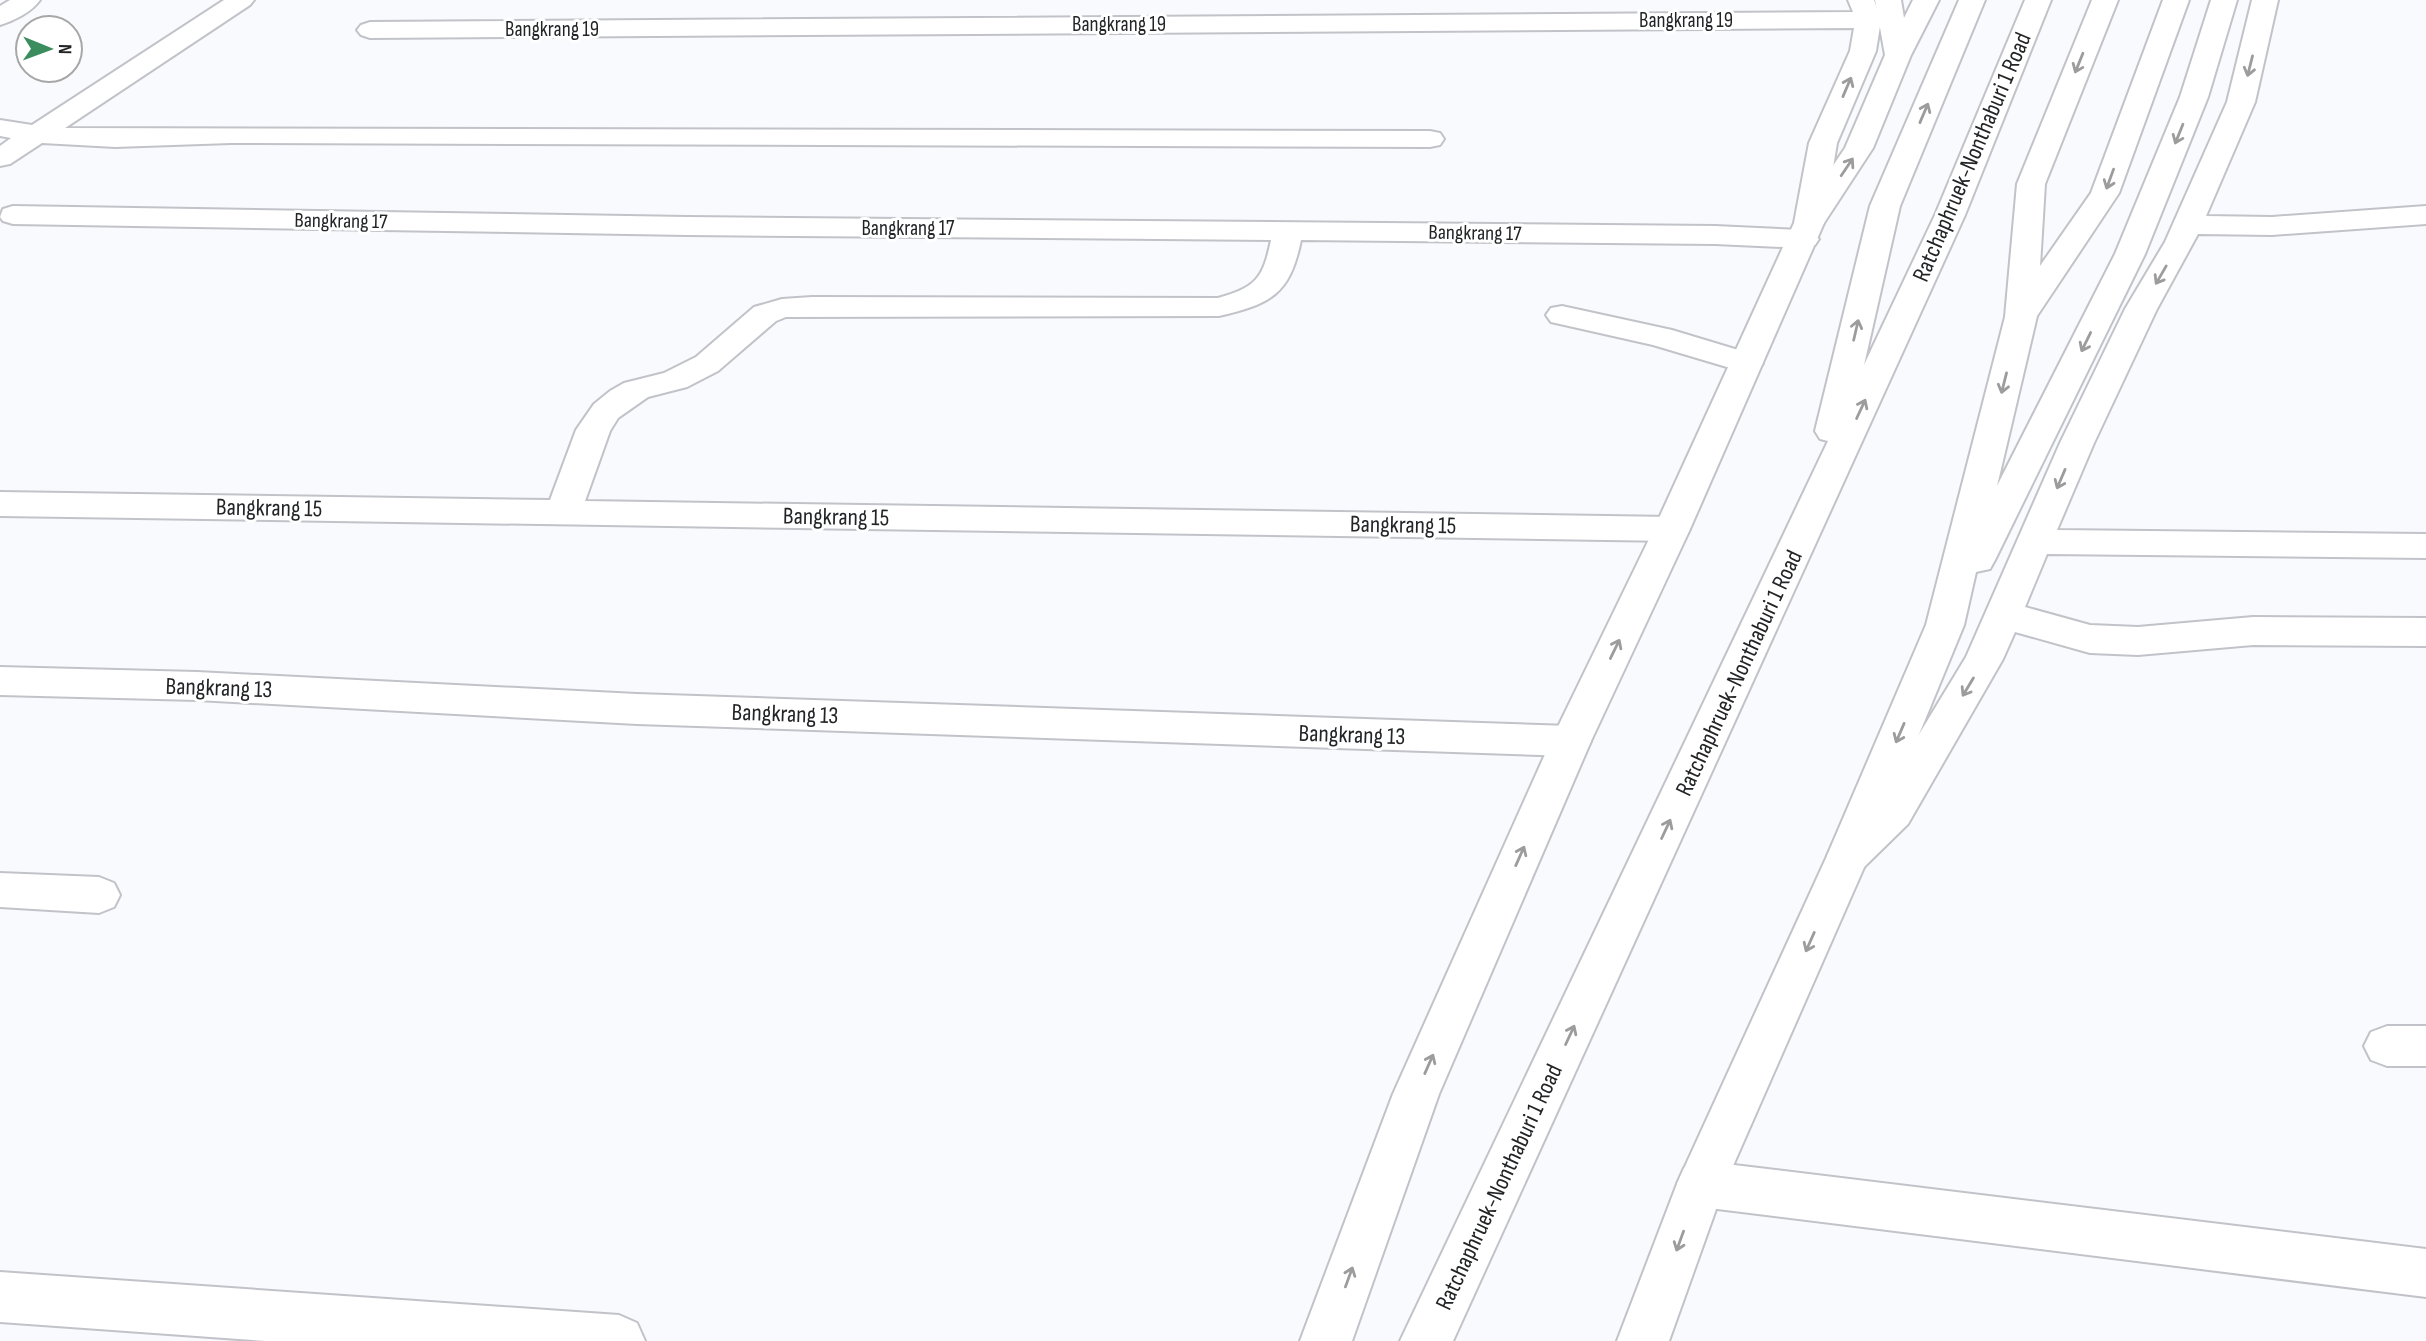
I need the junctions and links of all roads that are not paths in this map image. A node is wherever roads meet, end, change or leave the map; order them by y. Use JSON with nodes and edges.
{"nodes":[{"id":1,"x":27,"y":0,"type":"edge"},
{"id":2,"x":241,"y":0,"type":"edge"},
{"id":3,"x":1888,"y":0,"type":"edge"},
{"id":4,"x":1926,"y":0,"type":"edge"},
{"id":5,"x":1972,"y":0,"type":"edge"},
{"id":6,"x":2038,"y":0,"type":"edge"},
{"id":7,"x":2105,"y":0,"type":"edge"},
{"id":8,"x":2176,"y":0,"type":"edge"},
{"id":9,"x":2224,"y":0,"type":"edge"},
{"id":10,"x":2265,"y":0,"type":"edge"},
{"id":11,"x":1865,"y":10,"type":"edge"},
{"id":12,"x":1352,"y":11,"type":"edge"},
{"id":13,"x":0,"y":17,"type":"edge"},
{"id":14,"x":370,"y":30,"type":"dead end"},
{"id":15,"x":1898,"y":55,"type":"junction"},
{"id":16,"x":0,"y":128,"type":"edge"},
{"id":17,"x":34,"y":134,"type":"junction"},
{"id":18,"x":1430,"y":139,"type":"dead end"},
{"id":19,"x":0,"y":158,"type":"edge"},
{"id":20,"x":13,"y":215,"type":"dead end"},
{"id":21,"x":2426,"y":215,"type":"edge"},
{"id":22,"x":2187,"y":225,"type":"junction"},
{"id":23,"x":1288,"y":231,"type":"junction"},
{"id":24,"x":1806,"y":231,"type":"junction"},
{"id":25,"x":1562,"y":315,"type":"dead end"},
{"id":26,"x":2021,"y":317,"type":"junction"},
{"id":27,"x":1747,"y":363,"type":"junction"},
{"id":28,"x":0,"y":504,"type":"edge"},
{"id":29,"x":563,"y":512,"type":"junction"},
{"id":30,"x":1812,"y":515,"type":"junction"},
{"id":31,"x":1672,"y":529,"type":"junction"},
{"id":32,"x":2034,"y":542,"type":"junction"},
{"id":33,"x":2426,"y":546,"type":"edge"},
{"id":34,"x":2003,"y":614,"type":"junction"},
{"id":35,"x":1945,"y":625,"type":"junction"},
{"id":36,"x":2426,"y":632,"type":"edge"},
{"id":37,"x":0,"y":681,"type":"edge"},
{"id":38,"x":1571,"y":741,"type":"junction"},
{"id":39,"x":1848,"y":856,"type":"junction"},
{"id":40,"x":0,"y":890,"type":"edge"},
{"id":41,"x":99,"y":895,"type":"dead end"},
{"id":42,"x":1701,"y":1184,"type":"junction"},
{"id":43,"x":2426,"y":1273,"type":"edge"},
{"id":44,"x":0,"y":1297,"type":"edge"},
{"id":45,"x":619,"y":1341,"type":"edge"},
{"id":46,"x":1326,"y":1341,"type":"edge"},
{"id":47,"x":1426,"y":1341,"type":"edge"},
{"id":48,"x":1643,"y":1341,"type":"edge"}],
"edges":[{"from":1,"to":13,"type":"street"},
{"from":2,"to":17,"type":"street"},
{"from":3,"to":15,"type":"street"},
{"from":4,"to":15,"type":"street"},
{"from":30,"to":5,"type":"street","one_way":true},
{"from":30,"to":6,"type":"street","name":"Ratchaphruek-Nonthaburi 1 Road","one_way":true},
{"from":7,"to":26,"type":"street","one_way":true},
{"from":8,"to":26,"type":"street","one_way":true},
{"from":9,"to":35,"type":"street","one_way":true},
{"from":10,"to":22,"type":"street","one_way":true},
{"from":11,"to":12,"type":"street","name":"Bangkrang 19"},
{"from":24,"to":11,"type":"street","one_way":true},
{"from":12,"to":14,"type":"street","name":"Bangkrang 19"},
{"from":24,"to":15,"type":"street","one_way":true},
{"from":16,"to":17,"type":"street"},
{"from":17,"to":18,"type":"street"},
{"from":17,"to":19,"type":"street"},
{"from":20,"to":23,"type":"street","name":"Bangkrang 17"},
{"from":21,"to":22,"type":"street"},
{"from":22,"to":32,"type":"street","one_way":true},
{"from":23,"to":24,"type":"street","name":"Bangkrang 17"},
{"from":23,"to":29,"type":"street"},
{"from":24,"to":27,"type":"street"},
{"from":25,"to":27,"type":"street"},
{"from":26,"to":35,"type":"street","one_way":true},
{"from":27,"to":31,"type":"street"},
{"from":28,"to":29,"type":"street","name":"Bangkrang 15"},
{"from":29,"to":31,"type":"street","name":"Bangkrang 15"},
{"from":47,"to":30,"type":"street","name":"Ratchaphruek-Nonthaburi 1 Road","one_way":true},
{"from":38,"to":31,"type":"street","one_way":true},
{"from":32,"to":33,"type":"street"},
{"from":32,"to":34,"type":"street"},
{"from":34,"to":36,"type":"street"},
{"from":34,"to":39,"type":"street","one_way":true},
{"from":35,"to":39,"type":"street","one_way":true},
{"from":37,"to":38,"type":"street","name":"Bangkrang 13"},
{"from":46,"to":38,"type":"street","one_way":true},
{"from":39,"to":42,"type":"street","one_way":true},
{"from":40,"to":41,"type":"street"},
{"from":42,"to":43,"type":"street"},
{"from":42,"to":48,"type":"street","one_way":true},
{"from":44,"to":45,"type":"street"}]}
